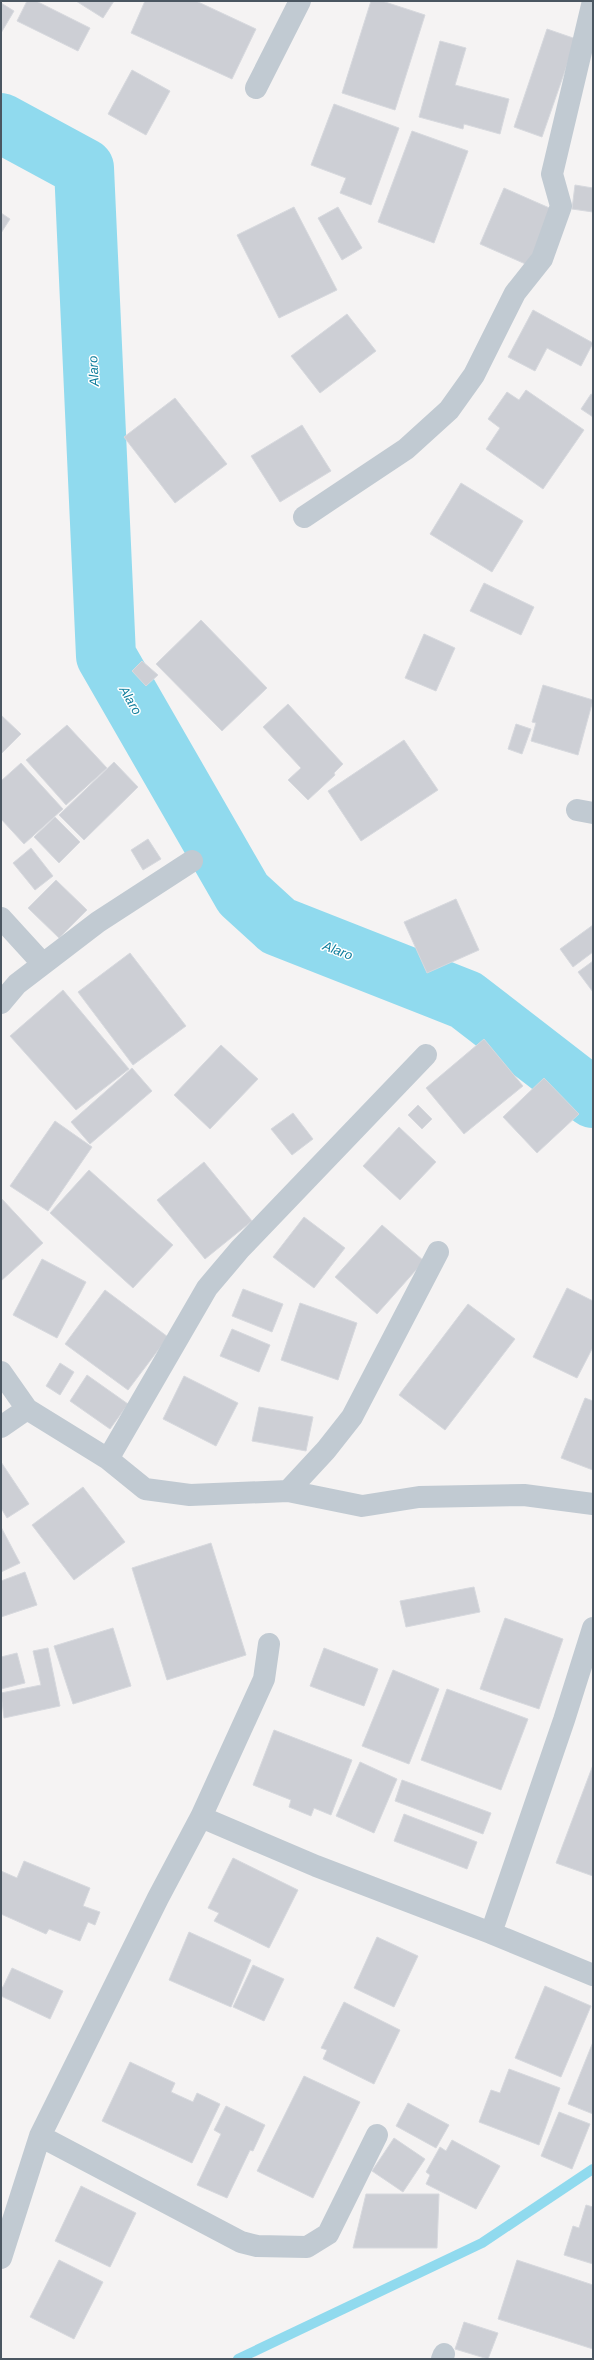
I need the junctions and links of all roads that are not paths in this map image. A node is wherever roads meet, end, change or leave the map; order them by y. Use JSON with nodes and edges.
{"nodes":[{"id":1,"x":300,"y":1,"type":"edge"},
{"id":2,"x":593,"y":1,"type":"edge"},
{"id":3,"x":256,"y":88,"type":"dead end"},
{"id":4,"x":304,"y":517,"type":"dead end"},
{"id":5,"x":192,"y":861,"type":"dead end"},
{"id":6,"x":1,"y":918,"type":"edge"},
{"id":7,"x":43,"y":964,"type":"junction"},
{"id":8,"x":1,"y":1003,"type":"edge"},
{"id":9,"x":426,"y":1055,"type":"dead end"},
{"id":10,"x":438,"y":1252,"type":"dead end"},
{"id":11,"x":1,"y":1372,"type":"edge"},
{"id":12,"x":27,"y":1409,"type":"junction"},
{"id":13,"x":1,"y":1427,"type":"edge"},
{"id":14,"x":108,"y":1459,"type":"junction"},
{"id":15,"x":288,"y":1491,"type":"junction"},
{"id":16,"x":593,"y":1504,"type":"edge"},
{"id":17,"x":593,"y":1628,"type":"edge"},
{"id":18,"x":269,"y":1644,"type":"dead end"},
{"id":19,"x":201,"y":1817,"type":"junction"},
{"id":20,"x":491,"y":1933,"type":"junction"},
{"id":21,"x":593,"y":1975,"type":"edge"},
{"id":22,"x":377,"y":2135,"type":"dead end"},
{"id":23,"x":40,"y":2136,"type":"junction"},
{"id":24,"x":1,"y":2258,"type":"edge"}],
"edges":[{"from":1,"to":3,"type":"street"},
{"from":2,"to":4,"type":"street"},
{"from":5,"to":7,"type":"street"},
{"from":6,"to":7,"type":"street"},
{"from":7,"to":8,"type":"street"},
{"from":9,"to":14,"type":"street"},
{"from":10,"to":15,"type":"street"},
{"from":11,"to":12,"type":"street"},
{"from":12,"to":13,"type":"street"},
{"from":12,"to":14,"type":"street"},
{"from":14,"to":15,"type":"street"},
{"from":15,"to":16,"type":"street"},
{"from":17,"to":20,"type":"street"},
{"from":18,"to":19,"type":"street"},
{"from":19,"to":20,"type":"street"},
{"from":19,"to":23,"type":"street"},
{"from":20,"to":21,"type":"street"},
{"from":22,"to":23,"type":"street"},
{"from":23,"to":24,"type":"street"}]}
